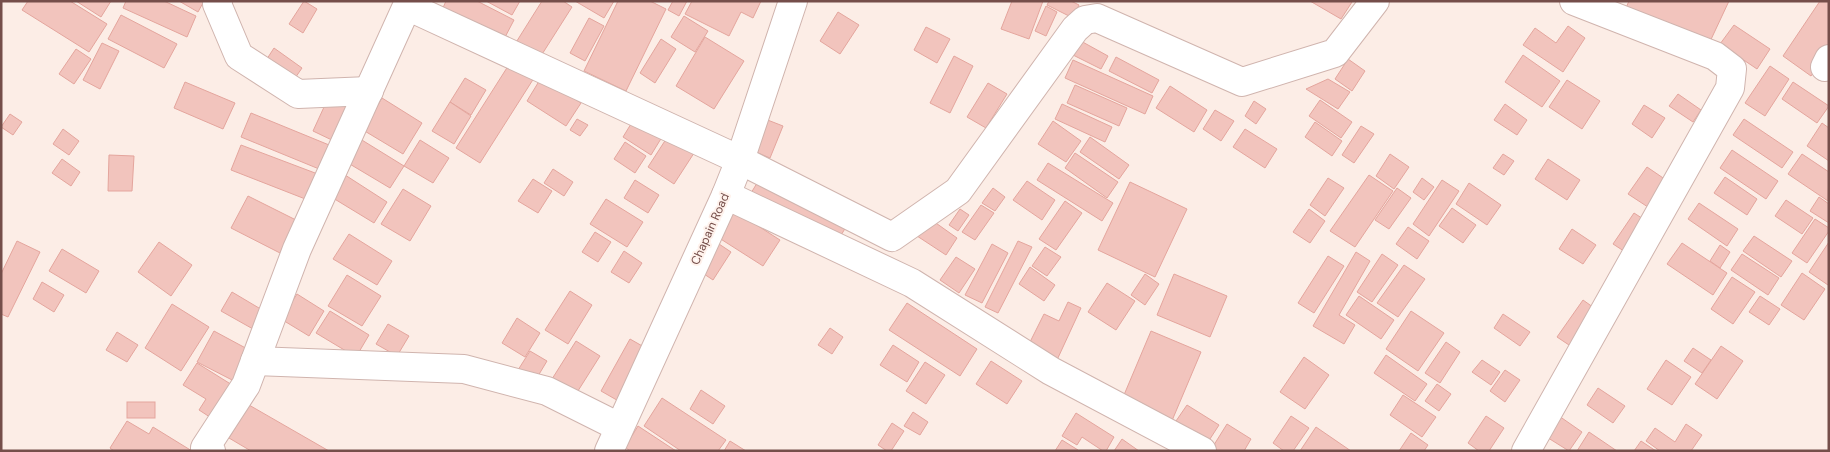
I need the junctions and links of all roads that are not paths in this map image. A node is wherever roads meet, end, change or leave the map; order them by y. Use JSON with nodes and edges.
{"nodes":[{"id":1,"x":218,"y":1,"type":"edge"},
{"id":2,"x":793,"y":1,"type":"edge"},
{"id":3,"x":1375,"y":1,"type":"edge"},
{"id":4,"x":1574,"y":1,"type":"edge"},
{"id":5,"x":369,"y":90,"type":"junction"},
{"id":6,"x":740,"y":160,"type":"junction"},
{"id":7,"x":726,"y":195,"type":"junction"},
{"id":8,"x":255,"y":361,"type":"junction"},
{"id":9,"x":614,"y":439,"type":"edge"},
{"id":10,"x":1195,"y":449,"type":"edge"},
{"id":11,"x":211,"y":451,"type":"edge"},
{"id":12,"x":1526,"y":451,"type":"edge"}],
"edges":[{"from":1,"to":5,"type":"street"},
{"from":2,"to":6,"type":"street","name":"Chapain Road"},
{"from":3,"to":6,"type":"street"},
{"from":4,"to":12,"type":"street"},
{"from":5,"to":6,"type":"street"},
{"from":5,"to":8,"type":"street"},
{"from":6,"to":7,"type":"street","name":"Chapain Road"},
{"from":7,"to":9,"type":"street","name":"Chapain Road"},
{"from":7,"to":10,"type":"street"},
{"from":8,"to":9,"type":"street"},
{"from":8,"to":11,"type":"street"}]}
